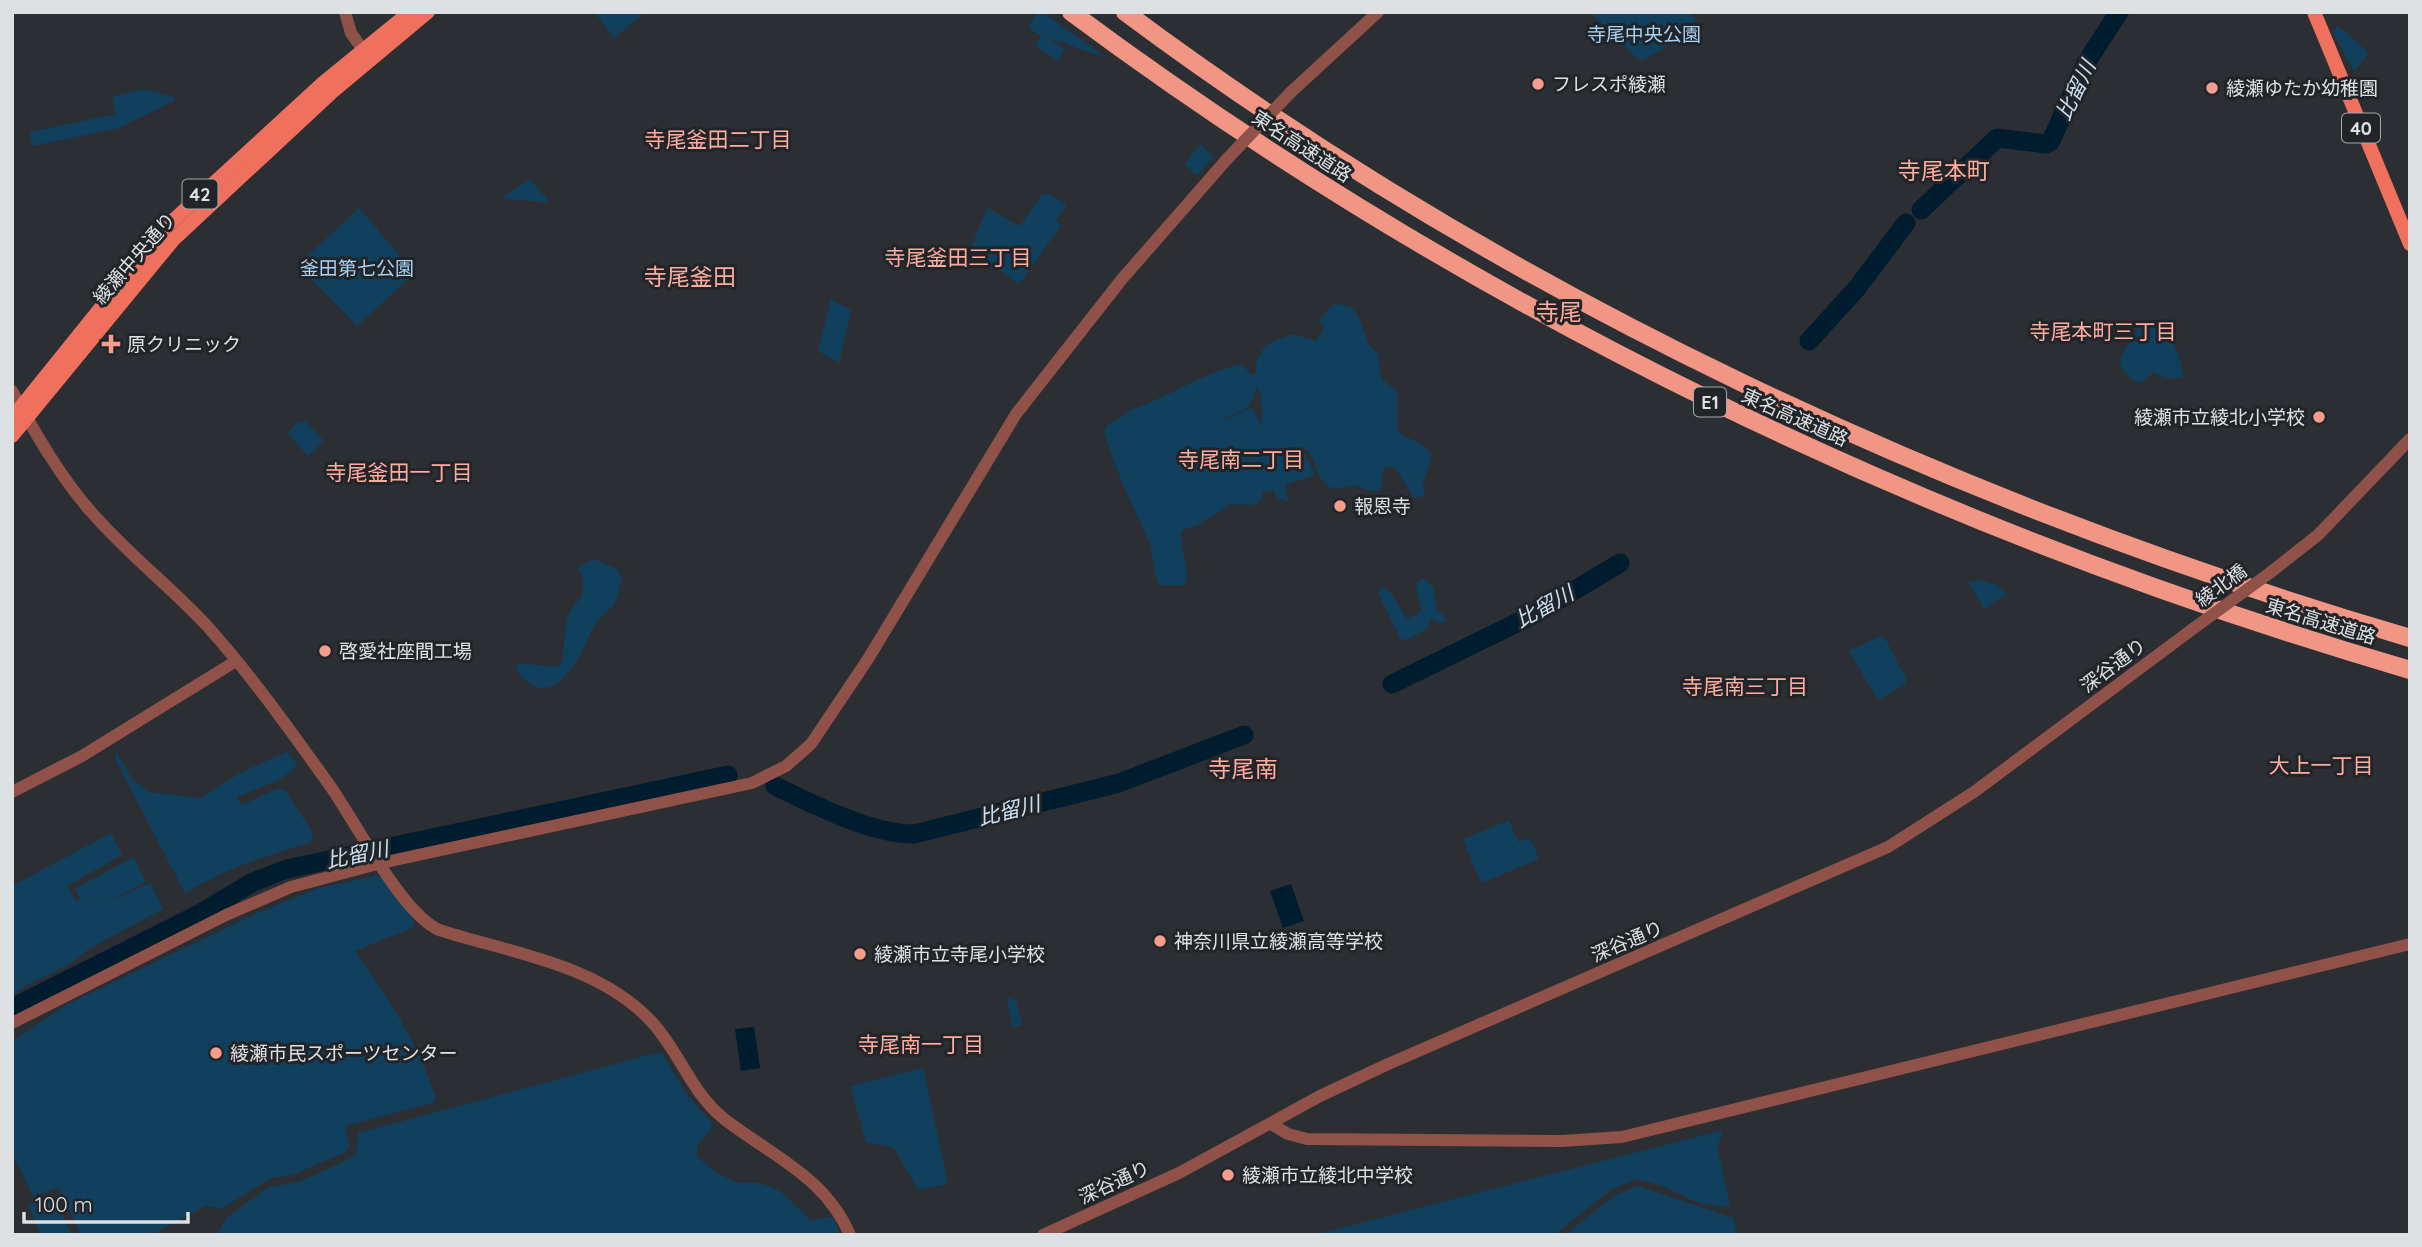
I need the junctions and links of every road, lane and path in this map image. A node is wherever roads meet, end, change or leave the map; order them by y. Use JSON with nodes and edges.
{"nodes":[{"id":1,"x":345,"y":12,"type":"edge"},
{"id":2,"x":1071,"y":12,"type":"edge"},
{"id":3,"x":1125,"y":12,"type":"edge"},
{"id":4,"x":1378,"y":12,"type":"edge"},
{"id":5,"x":2314,"y":12,"type":"edge"},
{"id":6,"x":422,"y":13,"type":"edge"},
{"id":7,"x":363,"y":50,"type":"junction"},
{"id":8,"x":2410,"y":244,"type":"edge"},
{"id":9,"x":12,"y":391,"type":"edge"},
{"id":10,"x":20,"y":414,"type":"edge"},
{"id":11,"x":12,"y":436,"type":"edge"},
{"id":12,"x":2410,"y":439,"type":"edge"},
{"id":13,"x":2194,"y":628,"type":"joint"},
{"id":14,"x":2410,"y":638,"type":"edge"},
{"id":15,"x":236,"y":661,"type":"junction"},
{"id":16,"x":2410,"y":670,"type":"edge"},
{"id":17,"x":12,"y":792,"type":"edge"},
{"id":18,"x":379,"y":860,"type":"junction"},
{"id":19,"x":2410,"y":944,"type":"edge"},
{"id":20,"x":12,"y":1023,"type":"edge"},
{"id":21,"x":1271,"y":1124,"type":"junction"},
{"id":22,"x":850,"y":1235,"type":"edge"},
{"id":23,"x":1043,"y":1235,"type":"edge"}],
"edges":[{"from":1,"to":7,"type":"street"},
{"from":2,"to":16,"type":"highway","name":"東名高速道路","number":"E1"},
{"from":3,"to":14,"type":"highway","name":"東名高速道路","number":"E1"},
{"from":4,"to":18,"type":"street","bridge":true},
{"from":5,"to":8,"type":"main road","number":"40"},
{"from":6,"to":7,"type":"main road","name":"綾瀬中央通り","number":"42"},
{"from":6,"to":10,"type":"main road","name":"綾瀬中央通り","number":"42"},
{"from":7,"to":10,"type":"main road","name":"綾瀬中央通り","number":"42"},
{"from":9,"to":10,"type":"street"},
{"from":10,"to":11,"type":"main road","name":"綾瀬中央通り","number":"42"},
{"from":10,"to":15,"type":"street"},
{"from":12,"to":13,"type":"street","name":"綾北橋","bridge":true},
{"from":13,"to":21,"type":"street","name":"深谷通り"},
{"from":15,"to":17,"type":"street"},
{"from":15,"to":18,"type":"street"},
{"from":18,"to":20,"type":"street"},
{"from":18,"to":22,"type":"street"},
{"from":19,"to":21,"type":"street"},
{"from":21,"to":23,"type":"street","name":"深谷通り"}]}
